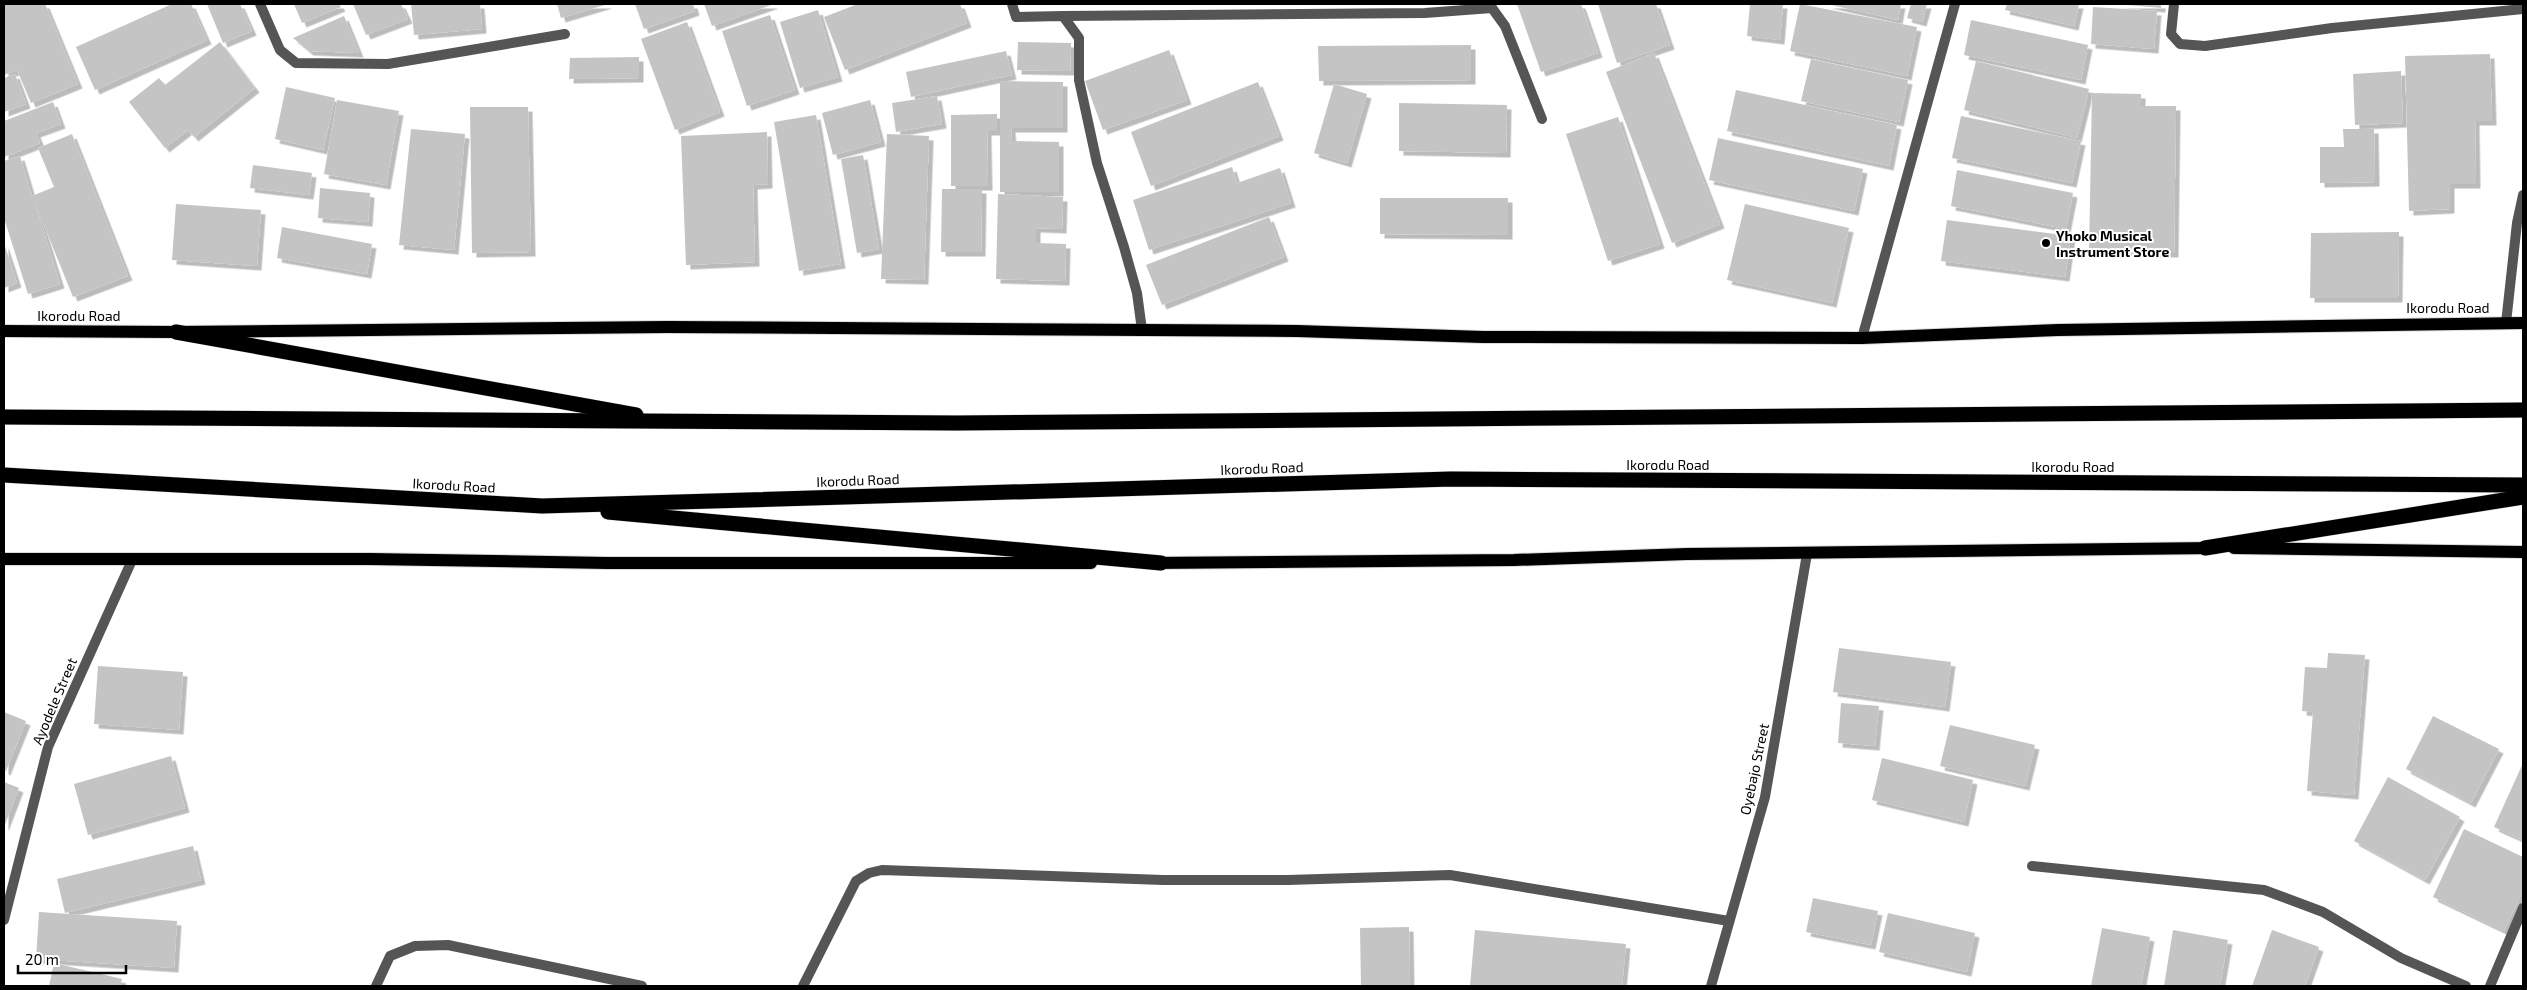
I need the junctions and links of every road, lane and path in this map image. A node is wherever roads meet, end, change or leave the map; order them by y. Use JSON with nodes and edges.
{"nodes":[{"id":1,"x":260,"y":4,"type":"edge"},
{"id":2,"x":1012,"y":4,"type":"edge"},
{"id":3,"x":1955,"y":4,"type":"edge"},
{"id":4,"x":2174,"y":4,"type":"edge"},
{"id":5,"x":1491,"y":6,"type":"edge"},
{"id":6,"x":2523,"y":9,"type":"edge"},
{"id":7,"x":1063,"y":16,"type":"junction"},
{"id":8,"x":565,"y":34,"type":"dead end"},
{"id":9,"x":1542,"y":119,"type":"dead end"},
{"id":10,"x":2523,"y":194,"type":"edge"},
{"id":11,"x":2506,"y":323,"type":"junction"},
{"id":12,"x":2523,"y":323,"type":"edge"},
{"id":13,"x":1142,"y":330,"type":"junction"},
{"id":14,"x":4,"y":331,"type":"edge"},
{"id":15,"x":176,"y":332,"type":"junction"},
{"id":16,"x":1862,"y":338,"type":"junction"},
{"id":17,"x":2523,"y":410,"type":"edge"},
{"id":18,"x":4,"y":416,"type":"edge"},
{"id":19,"x":677,"y":423,"type":"junction"},
{"id":20,"x":4,"y":475,"type":"edge"},
{"id":21,"x":2523,"y":486,"type":"edge"},
{"id":22,"x":2523,"y":497,"type":"edge"},
{"id":23,"x":542,"y":506,"type":"junction"},
{"id":24,"x":2205,"y":548,"type":"junction"},
{"id":25,"x":2523,"y":552,"type":"edge"},
{"id":26,"x":1807,"y":554,"type":"junction"},
{"id":27,"x":133,"y":558,"type":"junction"},
{"id":28,"x":4,"y":559,"type":"edge"},
{"id":29,"x":1161,"y":563,"type":"junction"},
{"id":30,"x":2032,"y":866,"type":"dead end"},
{"id":31,"x":2523,"y":908,"type":"edge"},
{"id":32,"x":4,"y":920,"type":"edge"},
{"id":33,"x":1729,"y":921,"type":"junction"},
{"id":34,"x":376,"y":986,"type":"edge"},
{"id":35,"x":642,"y":986,"type":"edge"},
{"id":36,"x":803,"y":986,"type":"edge"},
{"id":37,"x":1711,"y":986,"type":"edge"},
{"id":38,"x":2466,"y":986,"type":"edge"},
{"id":39,"x":2490,"y":986,"type":"edge"}],
"edges":[{"from":1,"to":8,"type":"street"},
{"from":2,"to":7,"type":"street"},
{"from":3,"to":16,"type":"street"},
{"from":4,"to":6,"type":"street"},
{"from":5,"to":7,"type":"street"},
{"from":5,"to":9,"type":"street"},
{"from":7,"to":13,"type":"street"},
{"from":10,"to":11,"type":"street"},
{"from":11,"to":12,"type":"main road","name":"Ikorodu Road"},
{"from":11,"to":16,"type":"main road","name":"Ikorodu Road"},
{"from":13,"to":15,"type":"main road","name":"Ikorodu Road"},
{"from":13,"to":16,"type":"main road","name":"Ikorodu Road"},
{"from":14,"to":15,"type":"main road","name":"Ikorodu Road"},
{"from":15,"to":19,"type":"highway"},
{"from":17,"to":19,"type":"highway"},
{"from":18,"to":19,"type":"highway"},
{"from":20,"to":23,"type":"highway","name":"Ikorodu Road"},
{"from":21,"to":23,"type":"highway","name":"Ikorodu Road"},
{"from":22,"to":24,"type":"highway"},
{"from":23,"to":29,"type":"highway"},
{"from":24,"to":25,"type":"main road"},
{"from":24,"to":26,"type":"main road"},
{"from":26,"to":29,"type":"main road"},
{"from":26,"to":33,"type":"street","name":"Oyebajo Street"},
{"from":27,"to":28,"type":"main road"},
{"from":27,"to":29,"type":"main road"},
{"from":27,"to":32,"type":"street","name":"Ayodele Street"},
{"from":30,"to":38,"type":"street"},
{"from":31,"to":39,"type":"street"},
{"from":33,"to":36,"type":"street"},
{"from":33,"to":37,"type":"street","name":"Oyebajo Street"},
{"from":34,"to":35,"type":"street"}]}
